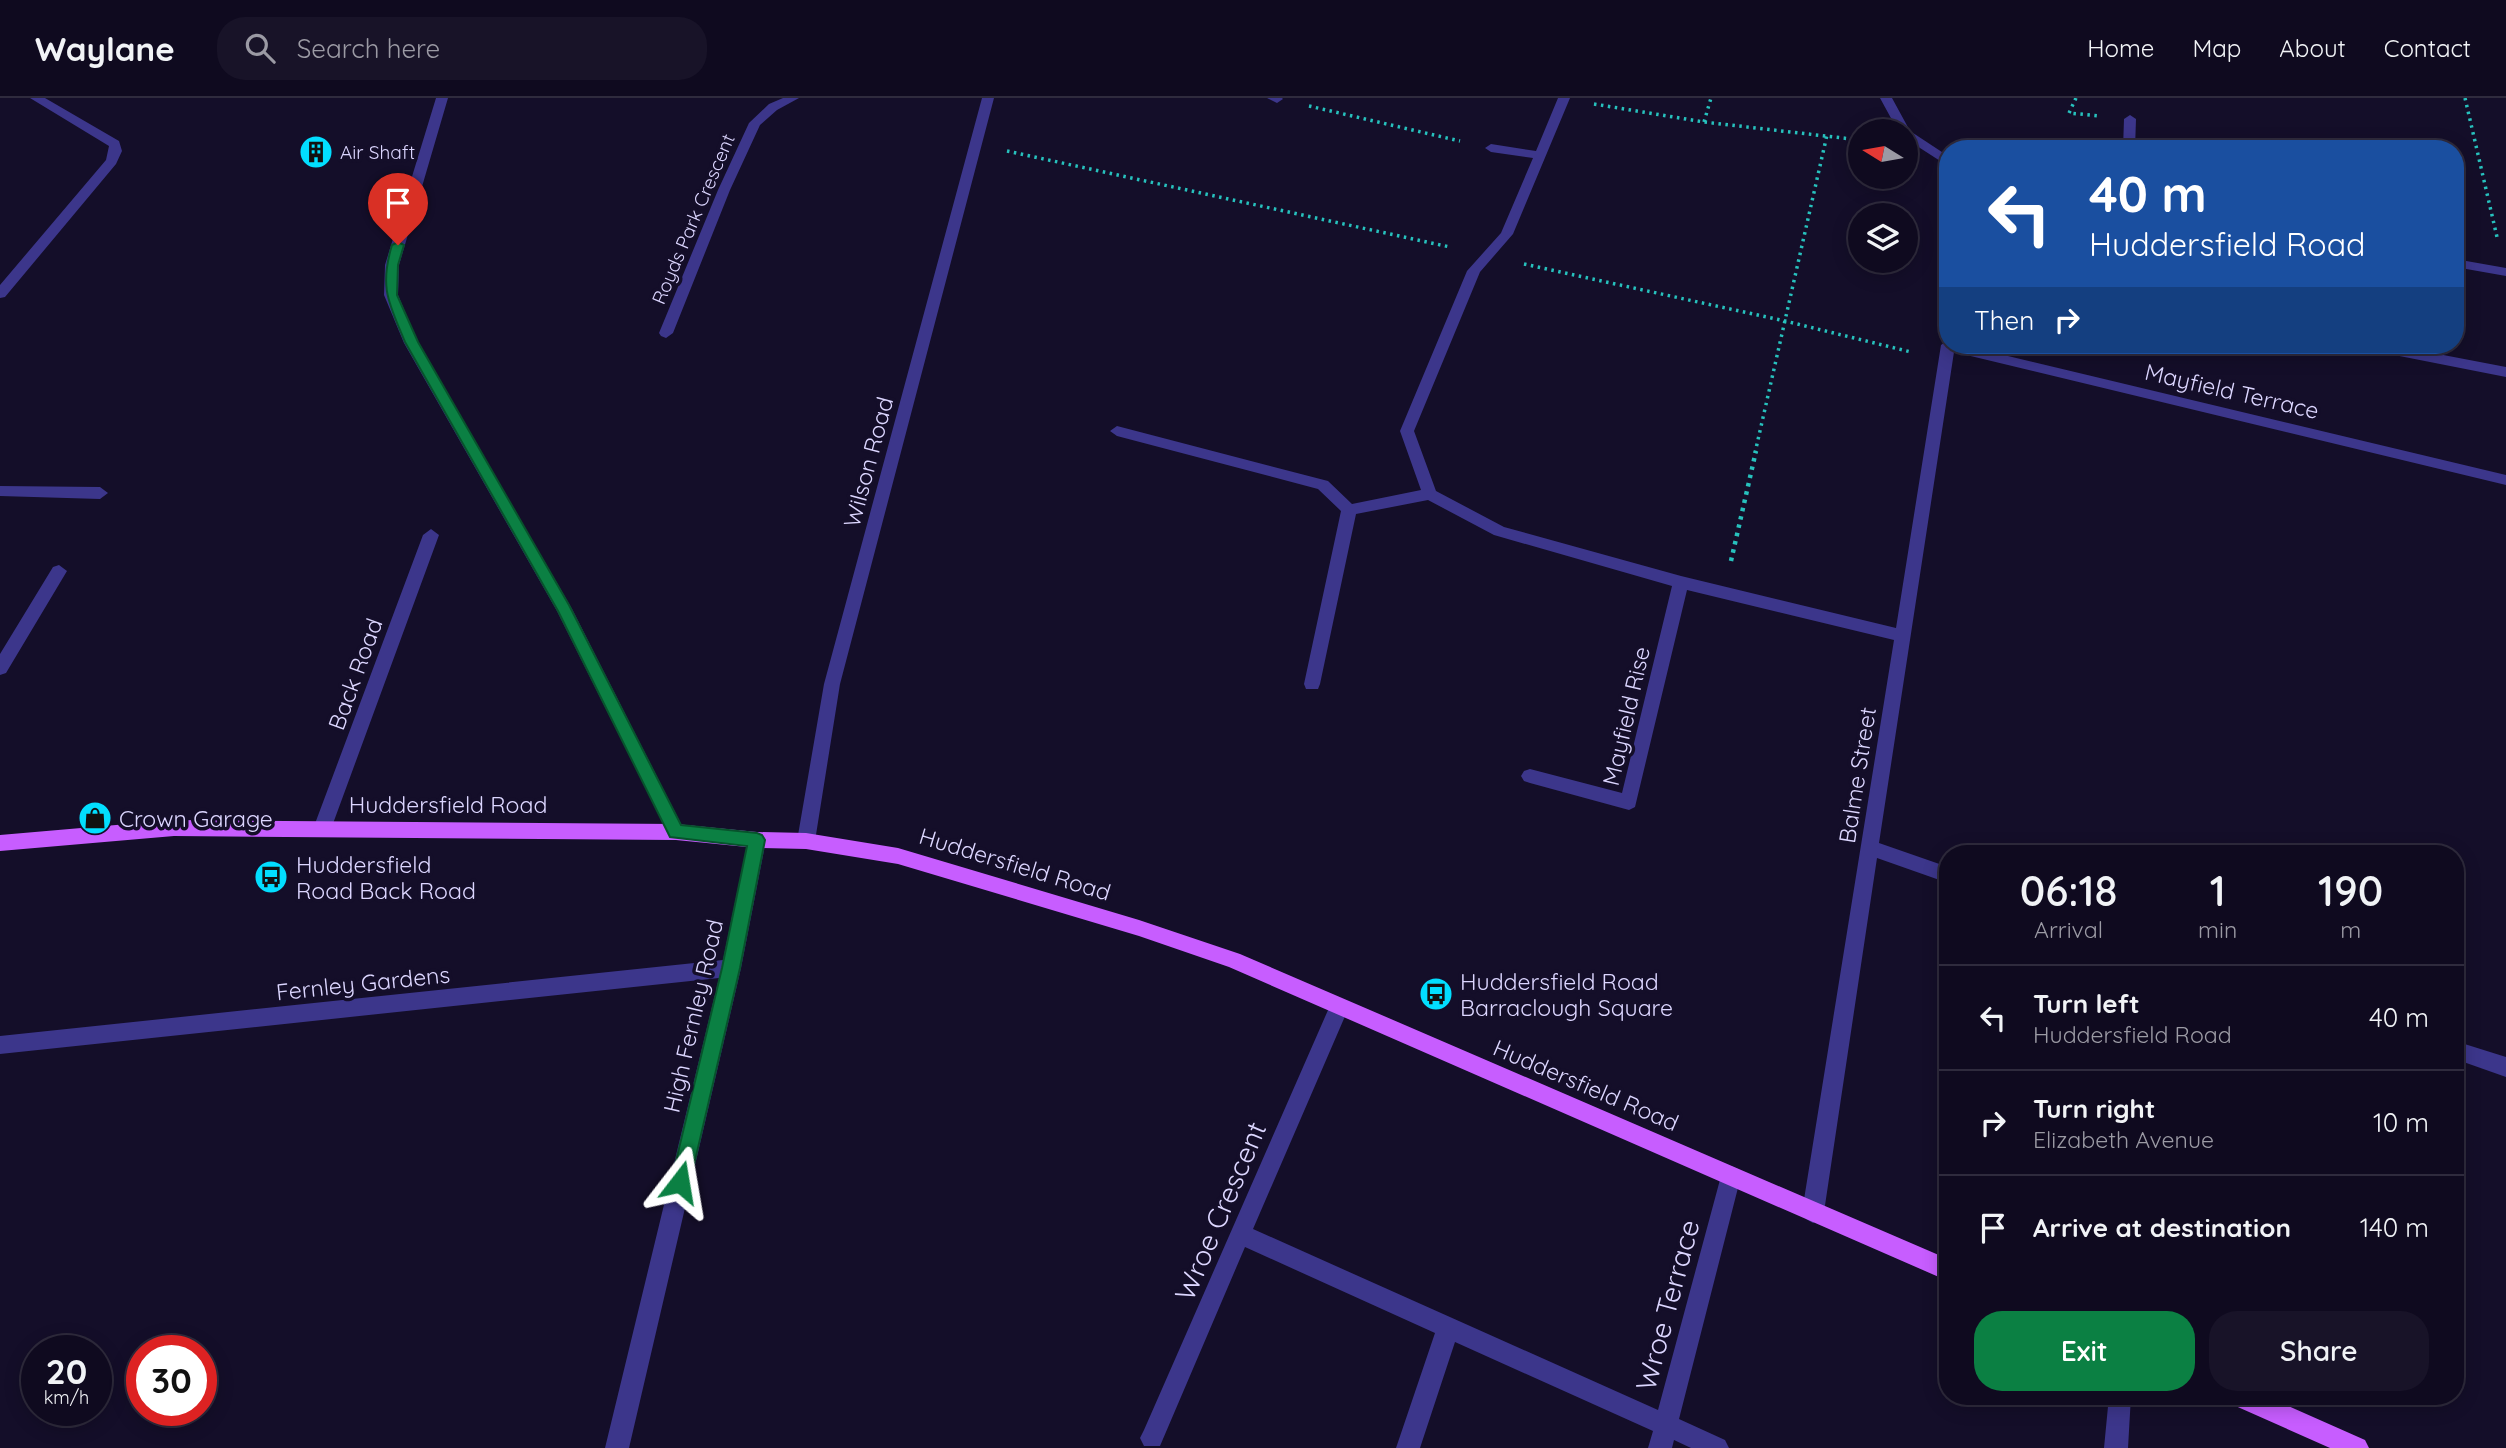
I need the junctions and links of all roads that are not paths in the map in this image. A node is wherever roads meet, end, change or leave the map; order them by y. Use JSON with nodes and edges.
{"nodes":[{"id":1,"x":36,"y":98,"type":"edge"},
{"id":2,"x":442,"y":98,"type":"edge"},
{"id":3,"x":793,"y":98,"type":"edge"},
{"id":4,"x":988,"y":98,"type":"edge"},
{"id":5,"x":1564,"y":98,"type":"edge"},
{"id":6,"x":1886,"y":98,"type":"edge"},
{"id":7,"x":1898,"y":119,"type":"edge"},
{"id":8,"x":2130,"y":119,"type":"road end"},
{"id":9,"x":2129,"y":140,"type":"edge"},
{"id":10,"x":1918,"y":141,"type":"edge"},
{"id":11,"x":1491,"y":148,"type":"road end"},
{"id":12,"x":1540,"y":155,"type":"junction"},
{"id":13,"x":1939,"y":156,"type":"edge"},
{"id":14,"x":2464,"y":265,"type":"edge"},
{"id":15,"x":2505,"y":272,"type":"edge"},
{"id":16,"x":0,"y":294,"type":"edge"},
{"id":17,"x":666,"y":333,"type":"dead end"},
{"id":18,"x":1947,"y":354,"type":"edge"},
{"id":19,"x":1981,"y":354,"type":"edge"},
{"id":20,"x":2415,"y":354,"type":"edge"},
{"id":21,"x":2506,"y":372,"type":"edge"},
{"id":22,"x":1116,"y":431,"type":"dead end"},
{"id":23,"x":2506,"y":480,"type":"edge"},
{"id":24,"x":0,"y":491,"type":"edge"},
{"id":25,"x":100,"y":493,"type":"dead end"},
{"id":26,"x":1430,"y":494,"type":"junction"},
{"id":27,"x":1349,"y":510,"type":"junction"},
{"id":28,"x":430,"y":535,"type":"dead end"},
{"id":29,"x":59,"y":570,"type":"dead end"},
{"id":30,"x":1681,"y":582,"type":"junction"},
{"id":31,"x":1903,"y":636,"type":"junction"},
{"id":32,"x":0,"y":668,"type":"edge"},
{"id":33,"x":1312,"y":684,"type":"dead end"},
{"id":34,"x":1530,"y":776,"type":"dead end"},
{"id":35,"x":322,"y":829,"type":"junction"},
{"id":36,"x":676,"y":832,"type":"junction"},
{"id":37,"x":757,"y":840,"type":"junction"},
{"id":38,"x":806,"y":841,"type":"junction"},
{"id":39,"x":0,"y":843,"type":"edge"},
{"id":40,"x":1870,"y":848,"type":"junction"},
{"id":41,"x":1939,"y":872,"type":"edge"},
{"id":42,"x":731,"y":968,"type":"junction"},
{"id":43,"x":1339,"y":1007,"type":"junction"},
{"id":44,"x":0,"y":1045,"type":"edge"},
{"id":45,"x":2464,"y":1053,"type":"edge"},
{"id":46,"x":2506,"y":1067,"type":"edge"},
{"id":47,"x":1731,"y":1176,"type":"junction"},
{"id":48,"x":1813,"y":1212,"type":"junction"},
{"id":49,"x":1240,"y":1234,"type":"junction"},
{"id":50,"x":1939,"y":1266,"type":"edge"},
{"id":51,"x":1448,"y":1328,"type":"junction"},
{"id":52,"x":2119,"y":1405,"type":"edge"},
{"id":53,"x":2259,"y":1405,"type":"edge"},
{"id":54,"x":1666,"y":1425,"type":"junction"},
{"id":55,"x":1152,"y":1437,"type":"dead end"},
{"id":56,"x":617,"y":1448,"type":"edge"},
{"id":57,"x":1408,"y":1448,"type":"edge"},
{"id":58,"x":1660,"y":1448,"type":"edge"},
{"id":59,"x":1717,"y":1448,"type":"edge"},
{"id":60,"x":2116,"y":1448,"type":"edge"},
{"id":61,"x":2357,"y":1448,"type":"edge"}],
"edges":[{"from":1,"to":16,"type":"street"},
{"from":2,"to":36,"type":"street"},
{"from":3,"to":17,"type":"street","name":"Royds Park Crescent"},
{"from":4,"to":38,"type":"street","name":"Wilson Road"},
{"from":5,"to":12,"type":"street"},
{"from":6,"to":7,"type":"street"},
{"from":8,"to":9,"type":"street"},
{"from":10,"to":13,"type":"street"},
{"from":11,"to":12,"type":"street"},
{"from":12,"to":26,"type":"street"},
{"from":14,"to":15,"type":"street"},
{"from":18,"to":31,"type":"street","name":"Balme Street"},
{"from":19,"to":23,"type":"street","name":"Mayfield Terrace"},
{"from":20,"to":21,"type":"street"},
{"from":22,"to":27,"type":"street"},
{"from":24,"to":25,"type":"street"},
{"from":26,"to":27,"type":"street"},
{"from":26,"to":30,"type":"street"},
{"from":27,"to":33,"type":"street"},
{"from":28,"to":35,"type":"street","name":"Back Road"},
{"from":29,"to":32,"type":"street"},
{"from":30,"to":31,"type":"street"},
{"from":30,"to":34,"type":"street","name":"Mayfield Rise"},
{"from":31,"to":40,"type":"street","name":"Balme Street"},
{"from":35,"to":36,"type":"main road","name":"Huddersfield Road"},
{"from":35,"to":39,"type":"main road","name":"Huddersfield Road"},
{"from":36,"to":37,"type":"main road","name":"Huddersfield Road"},
{"from":37,"to":38,"type":"main road","name":"Huddersfield Road"},
{"from":37,"to":42,"type":"street","name":"High Fernley Road"},
{"from":38,"to":43,"type":"main road","name":"Huddersfield Road"},
{"from":40,"to":41,"type":"street"},
{"from":40,"to":48,"type":"street","name":"Balme Street"},
{"from":42,"to":44,"type":"street","name":"Fernley Gardens"},
{"from":42,"to":56,"type":"street","name":"High Fernley Road"},
{"from":43,"to":47,"type":"main road","name":"Huddersfield Road"},
{"from":43,"to":49,"type":"street","name":"Wroe Crescent"},
{"from":45,"to":46,"type":"street"},
{"from":47,"to":48,"type":"main road","name":"Huddersfield Road"},
{"from":47,"to":54,"type":"street","name":"Wroe Terrace"},
{"from":48,"to":50,"type":"main road","name":"Huddersfield Road"},
{"from":49,"to":51,"type":"street"},
{"from":49,"to":55,"type":"street","name":"Wroe Crescent"},
{"from":51,"to":54,"type":"street"},
{"from":51,"to":57,"type":"street"},
{"from":52,"to":60,"type":"street"},
{"from":53,"to":61,"type":"main road"},
{"from":54,"to":58,"type":"street","name":"Wroe Terrace"},
{"from":54,"to":59,"type":"street"}]}
